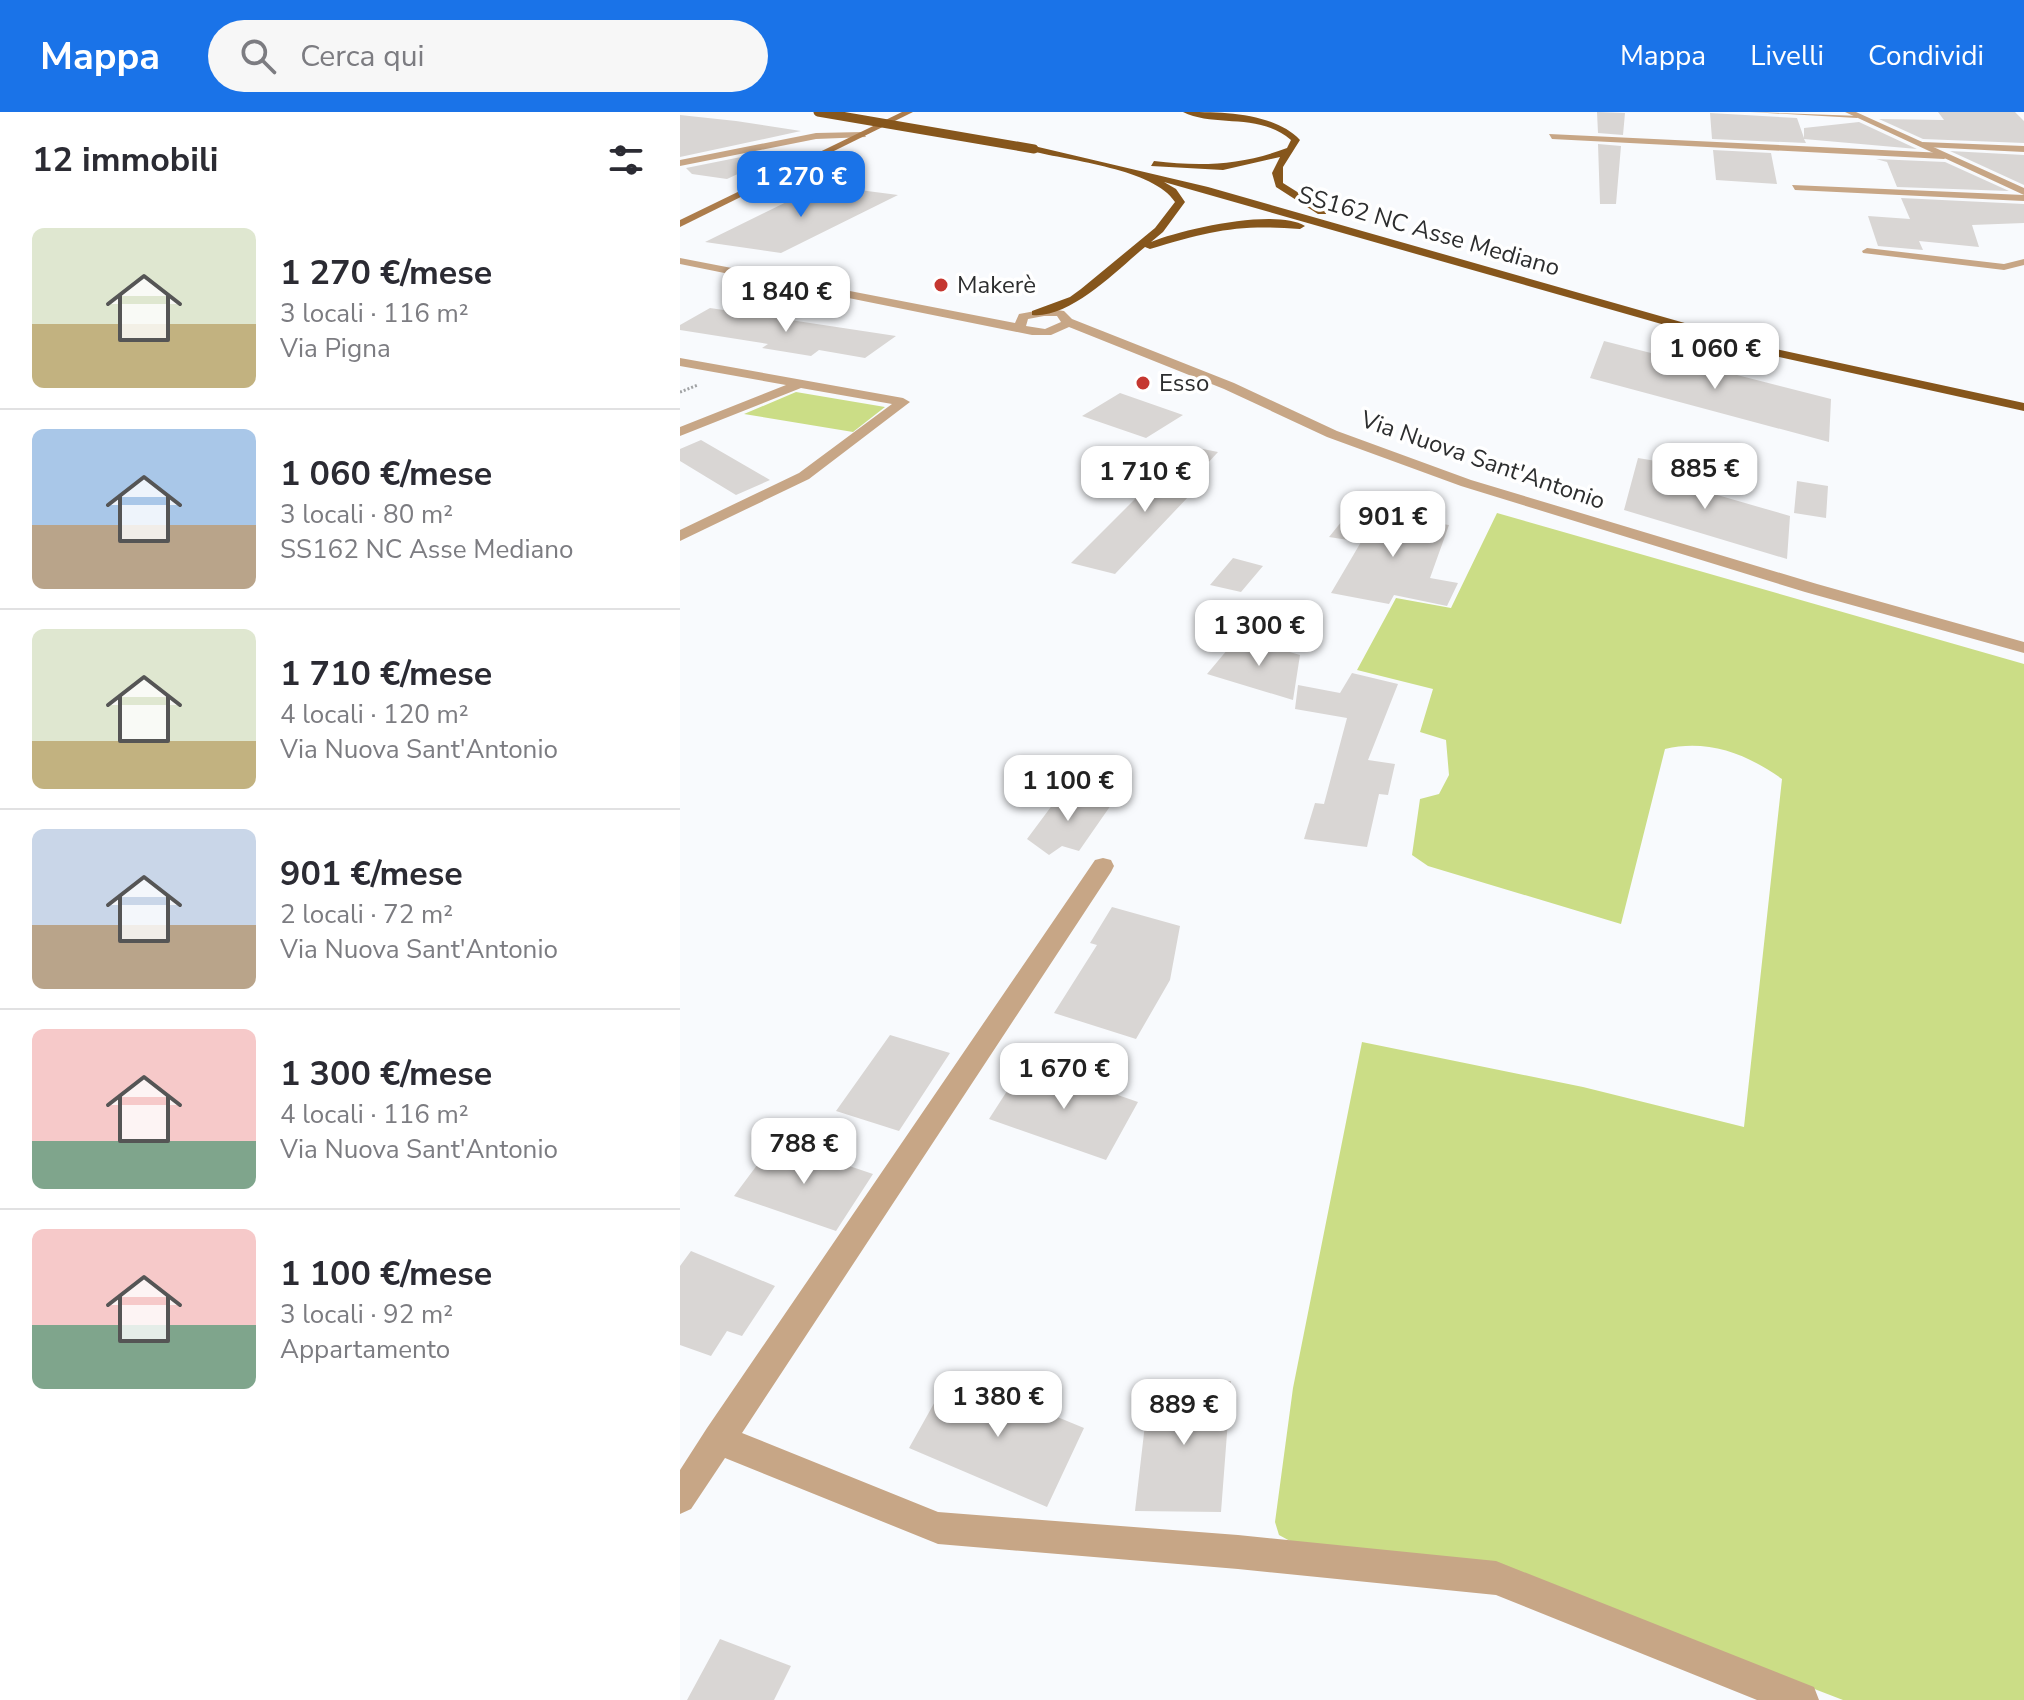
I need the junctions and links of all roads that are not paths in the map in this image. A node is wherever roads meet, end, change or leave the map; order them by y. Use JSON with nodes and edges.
{"nodes":[{"id":1,"x":818,"y":112,"type":"edge"},
{"id":2,"x":856,"y":112,"type":"edge"},
{"id":3,"x":909,"y":112,"type":"edge"},
{"id":4,"x":1187,"y":112,"type":"edge"},
{"id":5,"x":1753,"y":112,"type":"edge"},
{"id":6,"x":1853,"y":114,"type":"edge"},
{"id":7,"x":863,"y":135,"type":"junction"},
{"id":8,"x":1552,"y":136,"type":"dead end"},
{"id":9,"x":1915,"y":144,"type":"junction"},
{"id":10,"x":1035,"y":145,"type":"junction"},
{"id":11,"x":1293,"y":148,"type":"junction"},
{"id":12,"x":2024,"y":149,"type":"edge"},
{"id":13,"x":1944,"y":156,"type":"junction"},
{"id":14,"x":1122,"y":160,"type":"junction"},
{"id":15,"x":680,"y":163,"type":"edge"},
{"id":16,"x":1110,"y":165,"type":"junction"},
{"id":17,"x":1795,"y":187,"type":"dead end"},
{"id":18,"x":2024,"y":195,"type":"edge"},
{"id":19,"x":1322,"y":212,"type":"junction"},
{"id":20,"x":680,"y":224,"type":"edge"},
{"id":21,"x":1373,"y":237,"type":"junction"},
{"id":22,"x":1867,"y":251,"type":"dead end"},
{"id":23,"x":1132,"y":254,"type":"junction"},
{"id":24,"x":680,"y":261,"type":"edge"},
{"id":25,"x":2024,"y":262,"type":"edge"},
{"id":26,"x":680,"y":268,"type":"edge"},
{"id":27,"x":727,"y":273,"type":"junction"},
{"id":28,"x":1074,"y":299,"type":"junction"},
{"id":29,"x":947,"y":311,"type":"junction"},
{"id":30,"x":1032,"y":314,"type":"junction"},
{"id":31,"x":1068,"y":320,"type":"junction"},
{"id":32,"x":1019,"y":327,"type":"junction"},
{"id":33,"x":1044,"y":332,"type":"junction"},
{"id":34,"x":1121,"y":344,"type":"junction"},
{"id":35,"x":680,"y":362,"type":"edge"},
{"id":36,"x":800,"y":383,"type":"junction"},
{"id":37,"x":2024,"y":397,"type":"edge"},
{"id":38,"x":2024,"y":407,"type":"edge"},
{"id":39,"x":680,"y":432,"type":"edge"},
{"id":40,"x":680,"y":536,"type":"edge"},
{"id":41,"x":2024,"y":648,"type":"edge"},
{"id":42,"x":1103,"y":866,"type":"dead end"},
{"id":43,"x":718,"y":1439,"type":"junction"},
{"id":44,"x":680,"y":1498,"type":"edge"},
{"id":45,"x":1801,"y":1700,"type":"edge"}],
"edges":[{"from":1,"to":10,"type":"highway","name":"SS162 NC Asse Mediano","bridge":true},
{"from":2,"to":10,"type":"highway","name":"SS162 NC Asse Mediano"},
{"from":3,"to":7,"type":"main road"},
{"from":4,"to":11,"type":"highway"},
{"from":5,"to":6,"type":"lane"},
{"from":6,"to":9,"type":"street"},
{"from":7,"to":15,"type":"street"},
{"from":7,"to":20,"type":"main road"},
{"from":8,"to":13,"type":"street"},
{"from":9,"to":12,"type":"street"},
{"from":9,"to":13,"type":"street"},
{"from":10,"to":14,"type":"highway","name":"SS162 NC Asse Mediano"},
{"from":10,"to":16,"type":"highway","name":"SS162 NC Asse Mediano"},
{"from":11,"to":14,"type":"highway"},
{"from":11,"to":19,"type":"highway"},
{"from":13,"to":18,"type":"street"},
{"from":14,"to":19,"type":"highway","name":"SS162 NC Asse Mediano"},
{"from":16,"to":21,"type":"highway","name":"SS162 NC Asse Mediano"},
{"from":16,"to":23,"type":"highway"},
{"from":17,"to":18,"type":"street"},
{"from":19,"to":37,"type":"highway","name":"SS162 NC Asse Mediano"},
{"from":21,"to":23,"type":"highway"},
{"from":21,"to":38,"type":"highway","name":"SS162 NC Asse Mediano"},
{"from":22,"to":25,"type":"street"},
{"from":23,"to":28,"type":"highway"},
{"from":24,"to":27,"type":"street","name":"Via Nuova Sant'Antonio"},
{"from":26,"to":27,"type":"street","name":"Via Nuova Sant'Antonio"},
{"from":27,"to":29,"type":"street","name":"Via Nuova Sant'Antonio"},
{"from":28,"to":30,"type":"highway"},
{"from":28,"to":31,"type":"highway"},
{"from":29,"to":30,"type":"street","name":"Via Nuova Sant'Antonio"},
{"from":29,"to":32,"type":"street","name":"Via Nuova Sant'Antonio"},
{"from":30,"to":31,"type":"street","name":"Via Nuova Sant'Antonio"},
{"from":30,"to":32,"type":"street"},
{"from":31,"to":33,"type":"street"},
{"from":31,"to":34,"type":"street","name":"Via Nuova Sant'Antonio"},
{"from":32,"to":33,"type":"street","name":"Via Nuova Sant'Antonio"},
{"from":33,"to":34,"type":"street","name":"Via Nuova Sant'Antonio"},
{"from":34,"to":41,"type":"street","name":"Via Nuova Sant'Antonio"},
{"from":35,"to":36,"type":"street"},
{"from":36,"to":39,"type":"street"},
{"from":36,"to":40,"type":"street"},
{"from":42,"to":43,"type":"street"},
{"from":43,"to":44,"type":"street"},
{"from":43,"to":45,"type":"street"}]}
